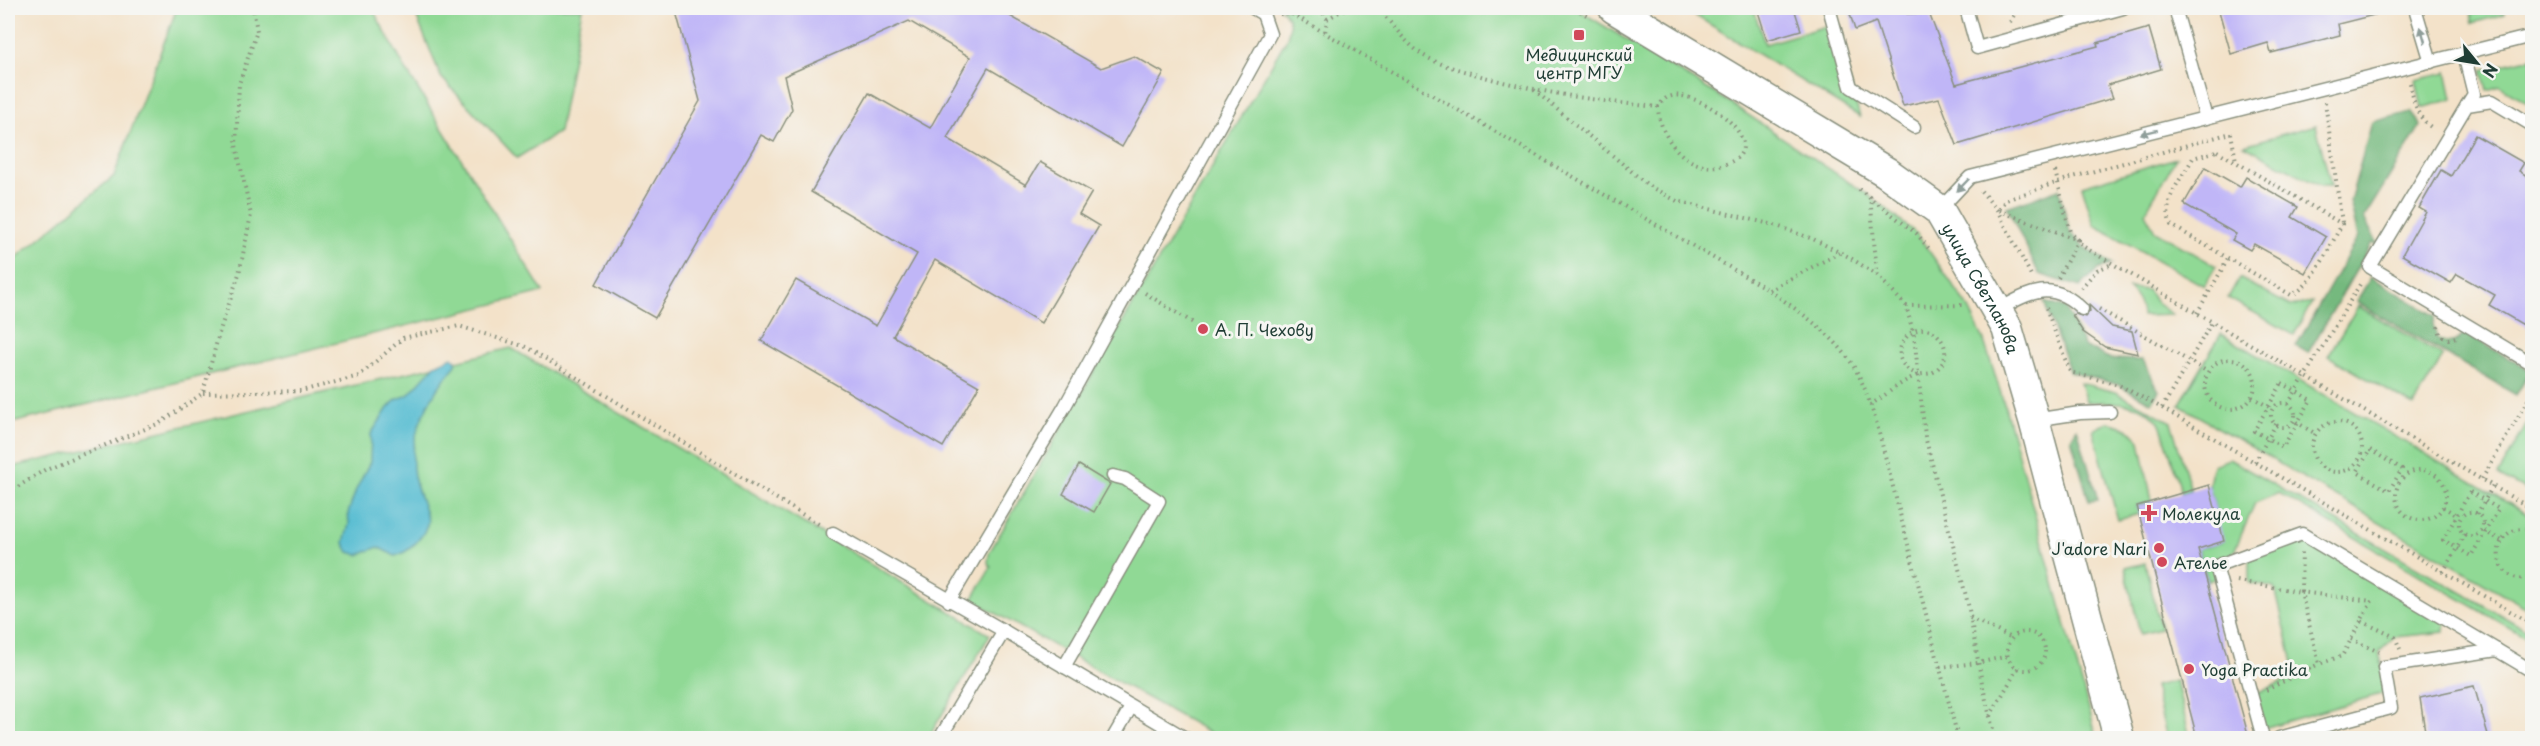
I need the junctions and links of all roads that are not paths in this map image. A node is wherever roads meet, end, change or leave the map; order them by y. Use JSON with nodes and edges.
{"nodes":[{"id":1,"x":1829,"y":8,"type":"edge"},
{"id":2,"x":1966,"y":8,"type":"edge"},
{"id":3,"x":2123,"y":8,"type":"edge"},
{"id":4,"x":2175,"y":8,"type":"edge"},
{"id":5,"x":2415,"y":8,"type":"edge"},
{"id":6,"x":1258,"y":10,"type":"edge"},
{"id":7,"x":1605,"y":14,"type":"edge"},
{"id":8,"x":2532,"y":36,"type":"edge"},
{"id":9,"x":2464,"y":54,"type":"junction"},
{"id":10,"x":2431,"y":62,"type":"junction"},
{"id":11,"x":2467,"y":105,"type":"junction"},
{"id":12,"x":2206,"y":118,"type":"junction"},
{"id":13,"x":2532,"y":125,"type":"edge"},
{"id":14,"x":1914,"y":127,"type":"dead end"},
{"id":15,"x":1939,"y":210,"type":"junction"},
{"id":16,"x":2082,"y":309,"type":"dead end"},
{"id":17,"x":1984,"y":312,"type":"junction"},
{"id":18,"x":2532,"y":364,"type":"edge"},
{"id":19,"x":2110,"y":412,"type":"dead end"},
{"id":20,"x":2034,"y":420,"type":"junction"},
{"id":21,"x":1113,"y":476,"type":"dead end"},
{"id":22,"x":833,"y":533,"type":"road end"},
{"id":23,"x":949,"y":601,"type":"junction"},
{"id":24,"x":1004,"y":631,"type":"junction"},
{"id":25,"x":2497,"y":650,"type":"junction"},
{"id":26,"x":1064,"y":667,"type":"junction"},
{"id":27,"x":2532,"y":671,"type":"edge"},
{"id":28,"x":1131,"y":707,"type":"junction"},
{"id":29,"x":940,"y":738,"type":"edge"},
{"id":30,"x":1113,"y":738,"type":"edge"},
{"id":31,"x":1185,"y":738,"type":"edge"},
{"id":32,"x":2119,"y":738,"type":"edge"},
{"id":33,"x":2263,"y":738,"type":"edge"},
{"id":34,"x":2279,"y":738,"type":"edge"}],
"edges":[{"from":1,"to":14,"type":"lane"},
{"from":2,"to":3,"type":"lane"},
{"from":4,"to":12,"type":"lane"},
{"from":10,"to":5,"type":"lane","one_way":true},
{"from":6,"to":23,"type":"lane"},
{"from":7,"to":15,"type":"street","name":"улица Светланова"},
{"from":8,"to":9,"type":"lane"},
{"from":9,"to":10,"type":"lane"},
{"from":9,"to":11,"type":"lane"},
{"from":10,"to":12,"type":"lane"},
{"from":11,"to":13,"type":"lane"},
{"from":11,"to":18,"type":"lane"},
{"from":12,"to":15,"type":"lane","one_way":true},
{"from":15,"to":17,"type":"street","name":"улица Светланова"},
{"from":16,"to":17,"type":"lane"},
{"from":17,"to":20,"type":"street","name":"улица Светланова"},
{"from":19,"to":20,"type":"lane"},
{"from":20,"to":32,"type":"street","name":"улица Светланова"},
{"from":21,"to":26,"type":"lane"},
{"from":22,"to":23,"type":"lane"},
{"from":23,"to":24,"type":"lane"},
{"from":24,"to":26,"type":"lane"},
{"from":24,"to":29,"type":"lane"},
{"from":25,"to":27,"type":"lane"},
{"from":25,"to":33,"type":"lane"},
{"from":25,"to":34,"type":"lane"},
{"from":26,"to":28,"type":"lane"},
{"from":28,"to":30,"type":"lane"},
{"from":28,"to":31,"type":"lane"}]}
